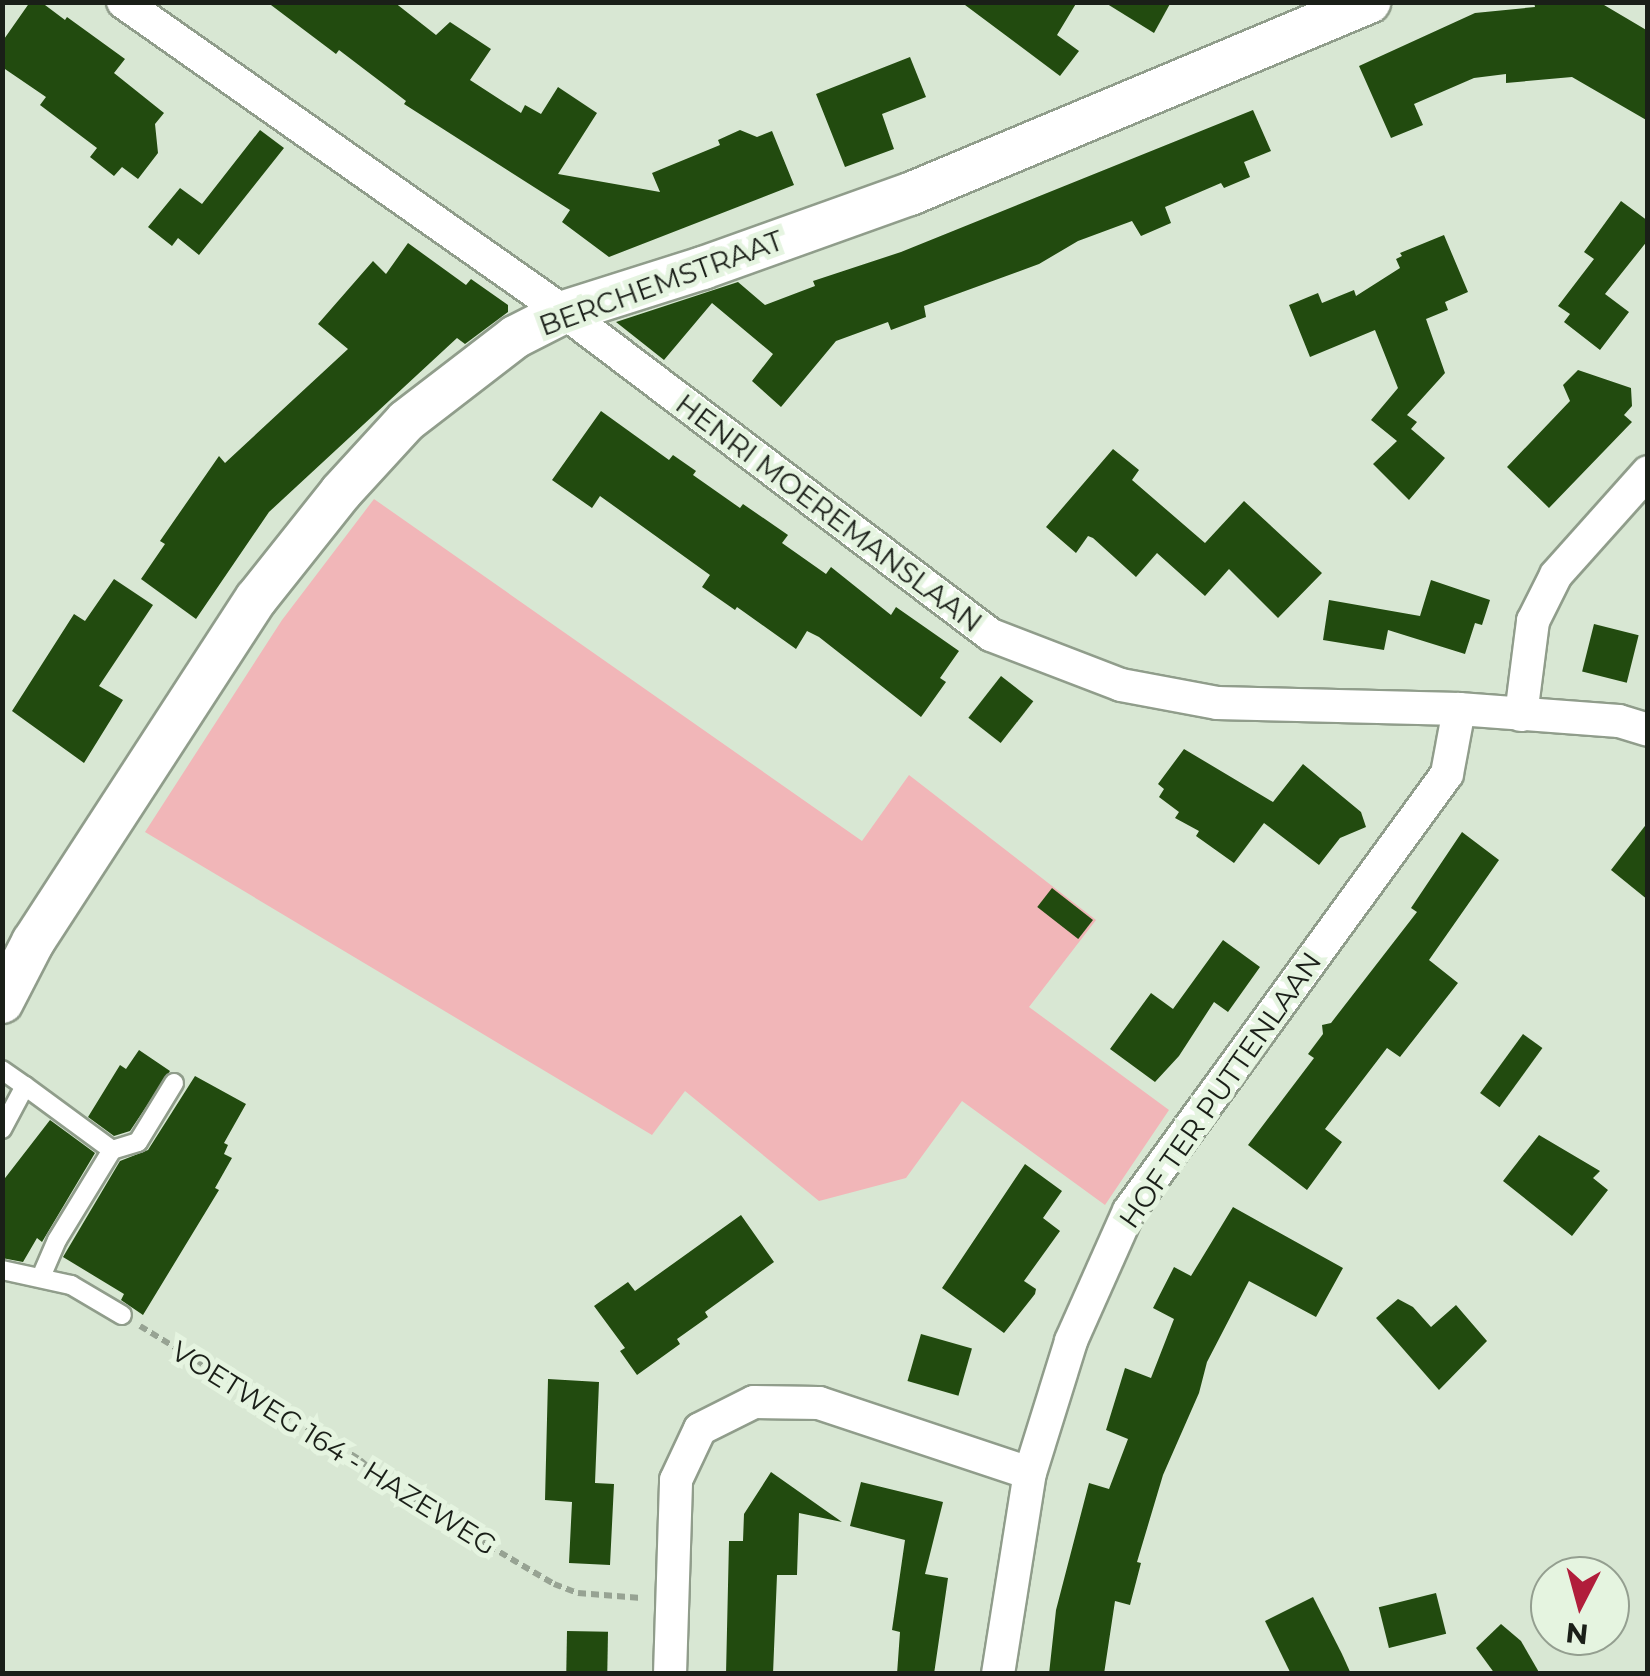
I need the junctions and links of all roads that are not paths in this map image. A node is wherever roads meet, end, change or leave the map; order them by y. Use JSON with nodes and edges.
{"nodes":[{"id":1,"x":123,"y":2,"type":"edge"},
{"id":2,"x":1370,"y":2,"type":"edge"},
{"id":3,"x":564,"y":312,"type":"junction"},
{"id":4,"x":1648,"y":472,"type":"edge"},
{"id":5,"x":1458,"y":710,"type":"junction"},
{"id":6,"x":1521,"y":715,"type":"junction"},
{"id":7,"x":1648,"y":730,"type":"edge"},
{"id":8,"x":2,"y":1002,"type":"edge"},
{"id":9,"x":2,"y":1070,"type":"edge"},
{"id":10,"x":174,"y":1083,"type":"dead end"},
{"id":11,"x":25,"y":1086,"type":"junction"},
{"id":12,"x":2,"y":1129,"type":"edge"},
{"id":13,"x":112,"y":1150,"type":"junction"},
{"id":14,"x":2,"y":1270,"type":"edge"},
{"id":15,"x":41,"y":1277,"type":"junction"},
{"id":16,"x":122,"y":1316,"type":"road end"},
{"id":17,"x":1030,"y":1473,"type":"junction"},
{"id":18,"x":670,"y":1674,"type":"edge"},
{"id":19,"x":998,"y":1674,"type":"edge"}],
"edges":[{"from":1,"to":3,"type":"street","name":"HENRI MOEREMANSLAAN"},
{"from":2,"to":3,"type":"street","name":"BERCHEMSTRAAT"},
{"from":3,"to":5,"type":"street","name":"HENRI MOEREMANSLAAN"},
{"from":3,"to":8,"type":"street","name":"BERCHEMSTRAAT"},
{"from":4,"to":6,"type":"street"},
{"from":5,"to":6,"type":"street","name":"HENRI MOEREMANSLAAN"},
{"from":5,"to":17,"type":"street","name":"HOF TER PUTTENLAAN"},
{"from":6,"to":7,"type":"street","name":"HENRI MOEREMANSLAAN"},
{"from":9,"to":11,"type":"lane"},
{"from":10,"to":13,"type":"lane"},
{"from":11,"to":12,"type":"lane"},
{"from":11,"to":13,"type":"lane"},
{"from":13,"to":15,"type":"lane"},
{"from":14,"to":15,"type":"lane"},
{"from":15,"to":16,"type":"lane"},
{"from":17,"to":18,"type":"street"},
{"from":17,"to":19,"type":"street","name":"HOF TER PUTTENLAAN"}]}
